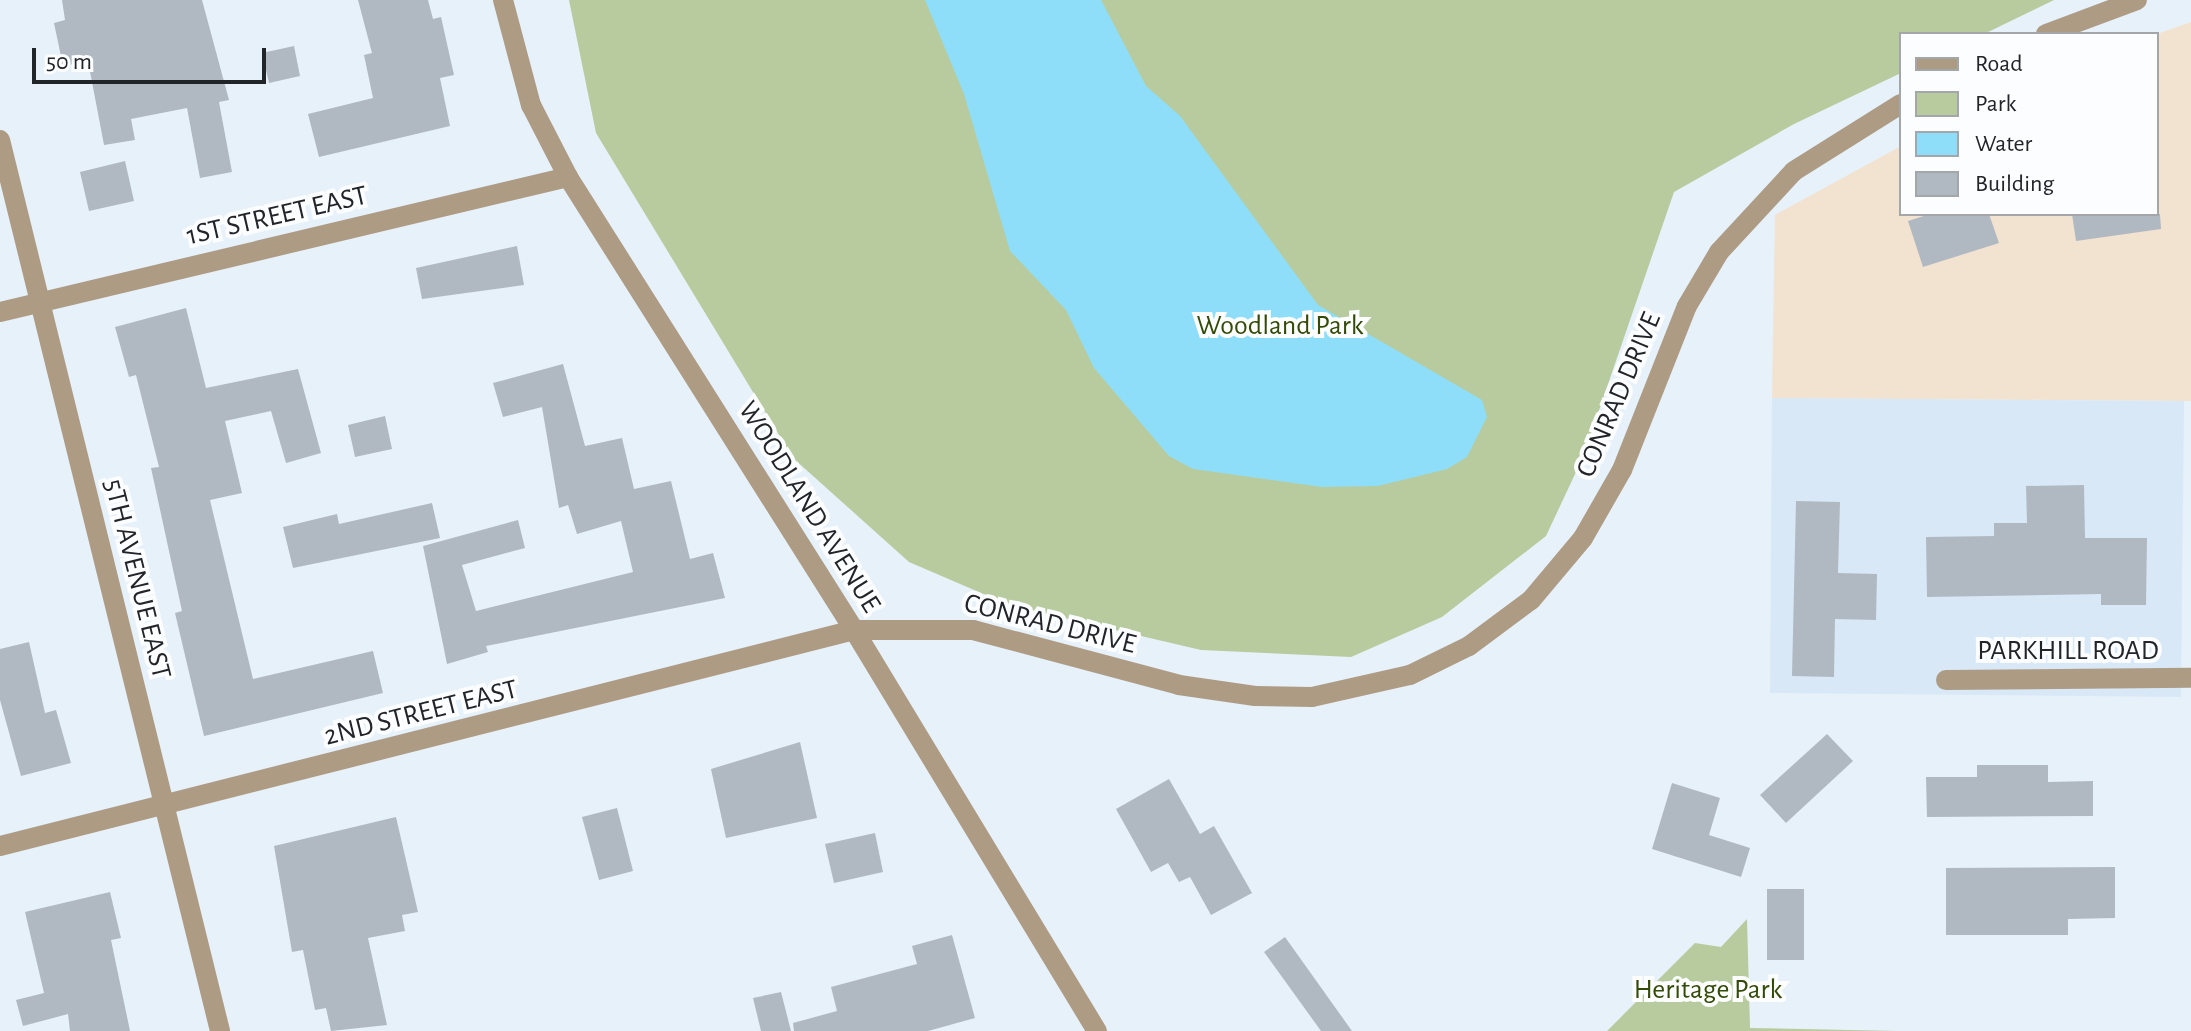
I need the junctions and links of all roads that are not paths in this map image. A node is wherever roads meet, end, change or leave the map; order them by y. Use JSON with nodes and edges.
{"nodes":[{"id":1,"x":503,"y":0,"type":"edge"},
{"id":2,"x":2137,"y":0,"type":"edge"},
{"id":3,"x":2051,"y":32,"type":"edge"},
{"id":4,"x":1899,"y":105,"type":"edge"},
{"id":5,"x":0,"y":140,"type":"edge"},
{"id":6,"x":568,"y":177,"type":"junction"},
{"id":7,"x":40,"y":301,"type":"junction"},
{"id":8,"x":0,"y":312,"type":"edge"},
{"id":9,"x":854,"y":630,"type":"junction"},
{"id":10,"x":2191,"y":678,"type":"edge"},
{"id":11,"x":1946,"y":680,"type":"dead end"},
{"id":12,"x":164,"y":806,"type":"junction"},
{"id":13,"x":0,"y":846,"type":"edge"},
{"id":14,"x":220,"y":1031,"type":"edge"},
{"id":15,"x":1097,"y":1031,"type":"edge"}],
"edges":[{"from":1,"to":6,"type":"street","name":"WOODLAND AVENUE"},
{"from":2,"to":3,"type":"street"},
{"from":4,"to":9,"type":"street","name":"CONRAD DRIVE"},
{"from":5,"to":7,"type":"street","name":"5TH AVENUE EAST"},
{"from":6,"to":7,"type":"street","name":"1ST STREET EAST"},
{"from":6,"to":9,"type":"street","name":"WOODLAND AVENUE"},
{"from":7,"to":8,"type":"street","name":"1ST STREET EAST"},
{"from":7,"to":12,"type":"street","name":"5TH AVENUE EAST"},
{"from":9,"to":12,"type":"street","name":"2ND STREET EAST"},
{"from":9,"to":15,"type":"street","name":"WOODLAND AVENUE"},
{"from":10,"to":11,"type":"street","name":"PARKHILL ROAD"},
{"from":12,"to":13,"type":"street","name":"2ND STREET EAST"},
{"from":12,"to":14,"type":"street","name":"5TH AVENUE EAST"}]}
